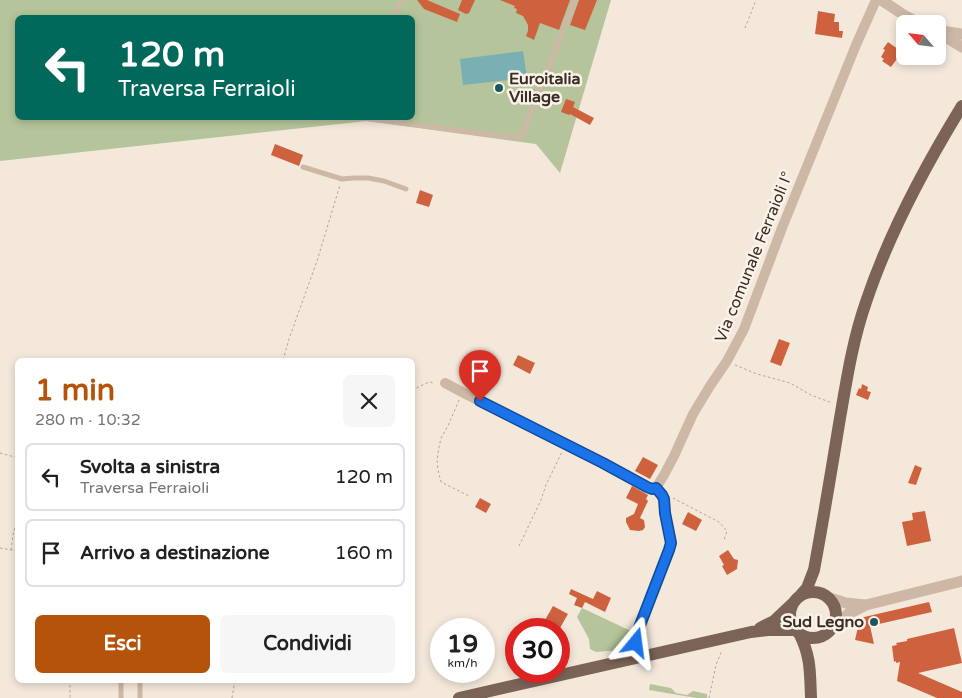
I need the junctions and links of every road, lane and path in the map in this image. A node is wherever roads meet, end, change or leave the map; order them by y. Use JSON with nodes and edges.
{"nodes":[{"id":1,"x":401,"y":0,"type":"edge"},
{"id":2,"x":575,"y":0,"type":"edge"},
{"id":3,"x":756,"y":0,"type":"edge"},
{"id":4,"x":876,"y":0,"type":"edge"},
{"id":5,"x":881,"y":0,"type":"edge"},
{"id":6,"x":395,"y":15,"type":"edge"},
{"id":7,"x":906,"y":15,"type":"edge"},
{"id":8,"x":744,"y":28,"type":"dead end"},
{"id":9,"x":946,"y":33,"type":"edge"},
{"id":10,"x":962,"y":34,"type":"edge"},
{"id":11,"x":946,"y":37,"type":"edge"},
{"id":12,"x":962,"y":47,"type":"edge"},
{"id":13,"x":962,"y":100,"type":"edge"},
{"id":14,"x":962,"y":106,"type":"edge"},
{"id":15,"x":955,"y":117,"type":"junction"},
{"id":16,"x":378,"y":120,"type":"edge"},
{"id":17,"x":303,"y":167,"type":"dead end"},
{"id":18,"x":342,"y":179,"type":"junction"},
{"id":19,"x":406,"y":189,"type":"dead end"},
{"id":20,"x":284,"y":358,"type":"edge"},
{"id":21,"x":728,"y":361,"type":"junction"},
{"id":22,"x":445,"y":383,"type":"joint"},
{"id":23,"x":415,"y":389,"type":"edge"},
{"id":24,"x":463,"y":393,"type":"junction"},
{"id":25,"x":832,"y":403,"type":"dead end"},
{"id":26,"x":565,"y":444,"type":"junction"},
{"id":27,"x":0,"y":453,"type":"edge"},
{"id":28,"x":15,"y":457,"type":"edge"},
{"id":29,"x":659,"y":491,"type":"junction"},
{"id":30,"x":469,"y":496,"type":"dead end"},
{"id":31,"x":15,"y":527,"type":"edge"},
{"id":32,"x":724,"y":540,"type":"dead end"},
{"id":33,"x":519,"y":546,"type":"dead end"},
{"id":34,"x":0,"y":548,"type":"edge"},
{"id":35,"x":11,"y":550,"type":"junction"},
{"id":36,"x":15,"y":551,"type":"edge"},
{"id":37,"x":814,"y":570,"type":"junction"},
{"id":38,"x":962,"y":581,"type":"edge"},
{"id":39,"x":825,"y":596,"type":"junction"},
{"id":40,"x":797,"y":599,"type":"junction"},
{"id":41,"x":866,"y":604,"type":"junction"},
{"id":42,"x":829,"y":631,"type":"junction"},
{"id":43,"x":751,"y":632,"type":"junction"},
{"id":44,"x":797,"y":632,"type":"junction"},
{"id":45,"x":723,"y":638,"type":"junction"},
{"id":46,"x":631,"y":659,"type":"junction"},
{"id":47,"x":810,"y":665,"type":"junction"},
{"id":48,"x":70,"y":683,"type":"edge"},
{"id":49,"x":121,"y":683,"type":"edge"},
{"id":50,"x":140,"y":683,"type":"edge"},
{"id":51,"x":234,"y":683,"type":"edge"},
{"id":52,"x":70,"y":698,"type":"edge"},
{"id":53,"x":121,"y":698,"type":"edge"},
{"id":54,"x":140,"y":698,"type":"edge"},
{"id":55,"x":232,"y":698,"type":"edge"},
{"id":56,"x":460,"y":698,"type":"edge"},
{"id":57,"x":709,"y":698,"type":"edge"},
{"id":58,"x":811,"y":698,"type":"edge"}],
"edges":[{"from":1,"to":6,"type":"lane"},
{"from":2,"to":16,"type":"lane"},
{"from":3,"to":8,"type":"path"},
{"from":4,"to":21,"type":"street","name":"Via comunale Ferraioli I°"},
{"from":5,"to":7,"type":"street"},
{"from":9,"to":10,"type":"street"},
{"from":11,"to":12,"type":"street"},
{"from":13,"to":15,"type":"main road"},
{"from":14,"to":15,"type":"main road"},
{"from":15,"to":37,"type":"main road"},
{"from":17,"to":18,"type":"lane"},
{"from":18,"to":19,"type":"lane"},
{"from":18,"to":20,"type":"path"},
{"from":21,"to":25,"type":"path"},
{"from":21,"to":29,"type":"street","name":"Via comunale Ferraioli I°"},
{"from":22,"to":23,"type":"path"},
{"from":22,"to":24,"type":"street"},
{"from":24,"to":26,"type":"street"},
{"from":24,"to":30,"type":"path"},
{"from":26,"to":29,"type":"street"},
{"from":26,"to":33,"type":"path"},
{"from":27,"to":28,"type":"path"},
{"from":29,"to":32,"type":"path"},
{"from":29,"to":46,"type":"street"},
{"from":31,"to":35,"type":"path"},
{"from":34,"to":35,"type":"path"},
{"from":35,"to":36,"type":"path"},
{"from":37,"to":39,"type":"main road"},
{"from":37,"to":40,"type":"main road"},
{"from":38,"to":41,"type":"street"},
{"from":39,"to":40,"type":"main road"},
{"from":39,"to":41,"type":"street"},
{"from":39,"to":42,"type":"main road"},
{"from":40,"to":43,"type":"main road"},
{"from":40,"to":44,"type":"main road"},
{"from":41,"to":42,"type":"street"},
{"from":42,"to":44,"type":"main road"},
{"from":42,"to":47,"type":"main road"},
{"from":43,"to":44,"type":"main road"},
{"from":43,"to":45,"type":"main road"},
{"from":44,"to":47,"type":"main road"},
{"from":45,"to":46,"type":"main road"},
{"from":45,"to":57,"type":"path"},
{"from":46,"to":56,"type":"main road"},
{"from":47,"to":58,"type":"main road"},
{"from":48,"to":52,"type":"path"},
{"from":49,"to":53,"type":"lane"},
{"from":50,"to":54,"type":"lane"},
{"from":51,"to":55,"type":"path"}]}
